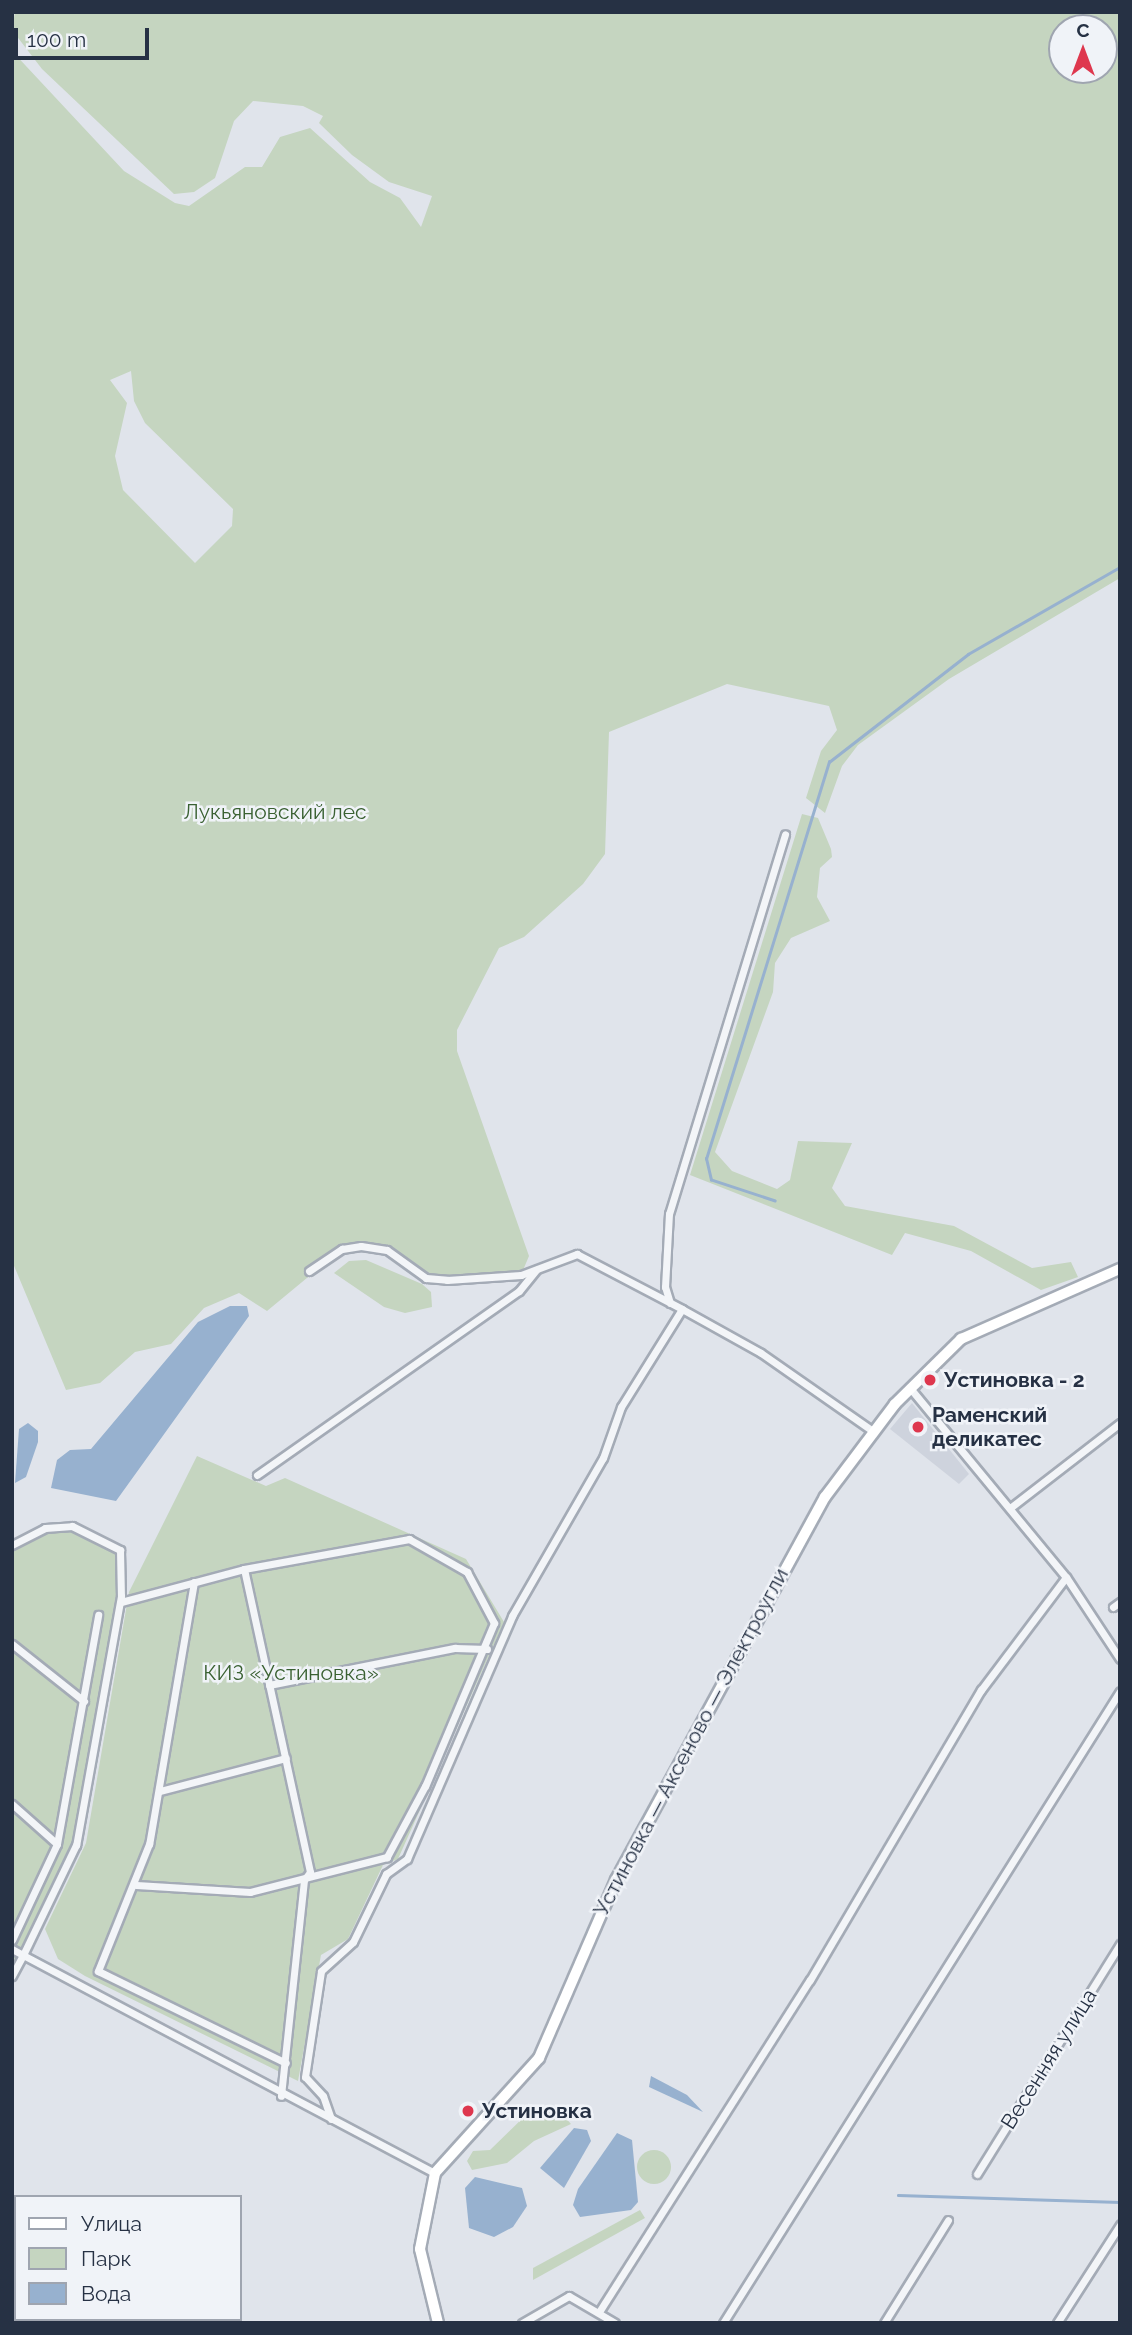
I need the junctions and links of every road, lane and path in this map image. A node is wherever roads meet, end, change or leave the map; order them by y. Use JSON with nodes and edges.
{"nodes":[{"id":1,"x":785,"y":834,"type":"dead end"},
{"id":2,"x":536,"y":1269,"type":"junction"},
{"id":3,"x":1120,"y":1269,"type":"edge"},
{"id":4,"x":309,"y":1271,"type":"dead end"},
{"id":5,"x":670,"y":1303,"type":"junction"},
{"id":6,"x":682,"y":1309,"type":"junction"},
{"id":7,"x":910,"y":1388,"type":"junction"},
{"id":8,"x":1120,"y":1423,"type":"edge"},
{"id":9,"x":873,"y":1431,"type":"junction"},
{"id":10,"x":257,"y":1475,"type":"dead end"},
{"id":11,"x":1010,"y":1508,"type":"junction"},
{"id":12,"x":12,"y":1545,"type":"edge"},
{"id":13,"x":244,"y":1569,"type":"junction"},
{"id":14,"x":1066,"y":1577,"type":"junction"},
{"id":15,"x":194,"y":1582,"type":"junction"},
{"id":16,"x":121,"y":1602,"type":"junction"},
{"id":17,"x":98,"y":1615,"type":"dead end"},
{"id":18,"x":12,"y":1644,"type":"edge"},
{"id":19,"x":487,"y":1648,"type":"junction"},
{"id":20,"x":1120,"y":1659,"type":"edge"},
{"id":21,"x":269,"y":1685,"type":"junction"},
{"id":22,"x":1120,"y":1691,"type":"edge"},
{"id":23,"x":84,"y":1701,"type":"junction"},
{"id":24,"x":286,"y":1758,"type":"junction"},
{"id":25,"x":160,"y":1791,"type":"junction"},
{"id":26,"x":12,"y":1804,"type":"edge"},
{"id":27,"x":57,"y":1844,"type":"junction"},
{"id":28,"x":310,"y":1872,"type":"junction"},
{"id":29,"x":136,"y":1885,"type":"junction"},
{"id":30,"x":12,"y":1940,"type":"edge"},
{"id":31,"x":1120,"y":1944,"type":"edge"},
{"id":32,"x":12,"y":1949,"type":"edge"},
{"id":33,"x":23,"y":1955,"type":"junction"},
{"id":34,"x":12,"y":1976,"type":"edge"},
{"id":35,"x":286,"y":2063,"type":"junction"},
{"id":36,"x":281,"y":2096,"type":"junction"},
{"id":37,"x":331,"y":2119,"type":"junction"},
{"id":38,"x":435,"y":2173,"type":"junction"},
{"id":39,"x":977,"y":2174,"type":"dead end"},
{"id":40,"x":948,"y":2220,"type":"dead end"},
{"id":41,"x":1120,"y":2225,"type":"edge"},
{"id":42,"x":599,"y":2312,"type":"junction"},
{"id":43,"x":438,"y":2323,"type":"edge"},
{"id":44,"x":522,"y":2323,"type":"edge"},
{"id":45,"x":615,"y":2323,"type":"edge"},
{"id":46,"x":723,"y":2323,"type":"edge"},
{"id":47,"x":884,"y":2323,"type":"edge"},
{"id":48,"x":1057,"y":2323,"type":"edge"}],
"edges":[{"from":1,"to":5,"type":"street"},
{"from":2,"to":4,"type":"street"},
{"from":2,"to":5,"type":"street"},
{"from":2,"to":10,"type":"street"},
{"from":3,"to":7,"type":"main road","name":"Устиновка — Аксеново — Электроугли"},
{"from":5,"to":6,"type":"street"},
{"from":6,"to":9,"type":"street"},
{"from":6,"to":37,"type":"street"},
{"from":7,"to":9,"type":"main road","name":"Устиновка — Аксеново — Электроугли"},
{"from":7,"to":11,"type":"street"},
{"from":8,"to":11,"type":"street"},
{"from":9,"to":38,"type":"main road","name":"Устиновка — Аксеново — Электроугли"},
{"from":11,"to":14,"type":"street"},
{"from":12,"to":16,"type":"street"},
{"from":13,"to":15,"type":"street"},
{"from":13,"to":19,"type":"street"},
{"from":13,"to":21,"type":"street"},
{"from":14,"to":20,"type":"street"},
{"from":14,"to":42,"type":"street"},
{"from":15,"to":16,"type":"street"},
{"from":15,"to":25,"type":"street"},
{"from":16,"to":33,"type":"street"},
{"from":17,"to":23,"type":"street"},
{"from":18,"to":23,"type":"street"},
{"from":19,"to":21,"type":"street"},
{"from":19,"to":28,"type":"street"},
{"from":21,"to":24,"type":"street"},
{"from":22,"to":46,"type":"street"},
{"from":23,"to":27,"type":"street"},
{"from":24,"to":25,"type":"street"},
{"from":24,"to":28,"type":"street"},
{"from":25,"to":29,"type":"street"},
{"from":26,"to":27,"type":"street"},
{"from":27,"to":30,"type":"street"},
{"from":28,"to":29,"type":"street"},
{"from":28,"to":35,"type":"street"},
{"from":29,"to":35,"type":"street"},
{"from":31,"to":39,"type":"street","name":"Весенняя улица"},
{"from":32,"to":33,"type":"street"},
{"from":33,"to":34,"type":"street"},
{"from":33,"to":36,"type":"street"},
{"from":35,"to":36,"type":"street"},
{"from":36,"to":37,"type":"street"},
{"from":37,"to":38,"type":"street"},
{"from":38,"to":43,"type":"main road"},
{"from":40,"to":47,"type":"street"},
{"from":41,"to":48,"type":"street"},
{"from":42,"to":44,"type":"street"},
{"from":42,"to":45,"type":"street"}]}
